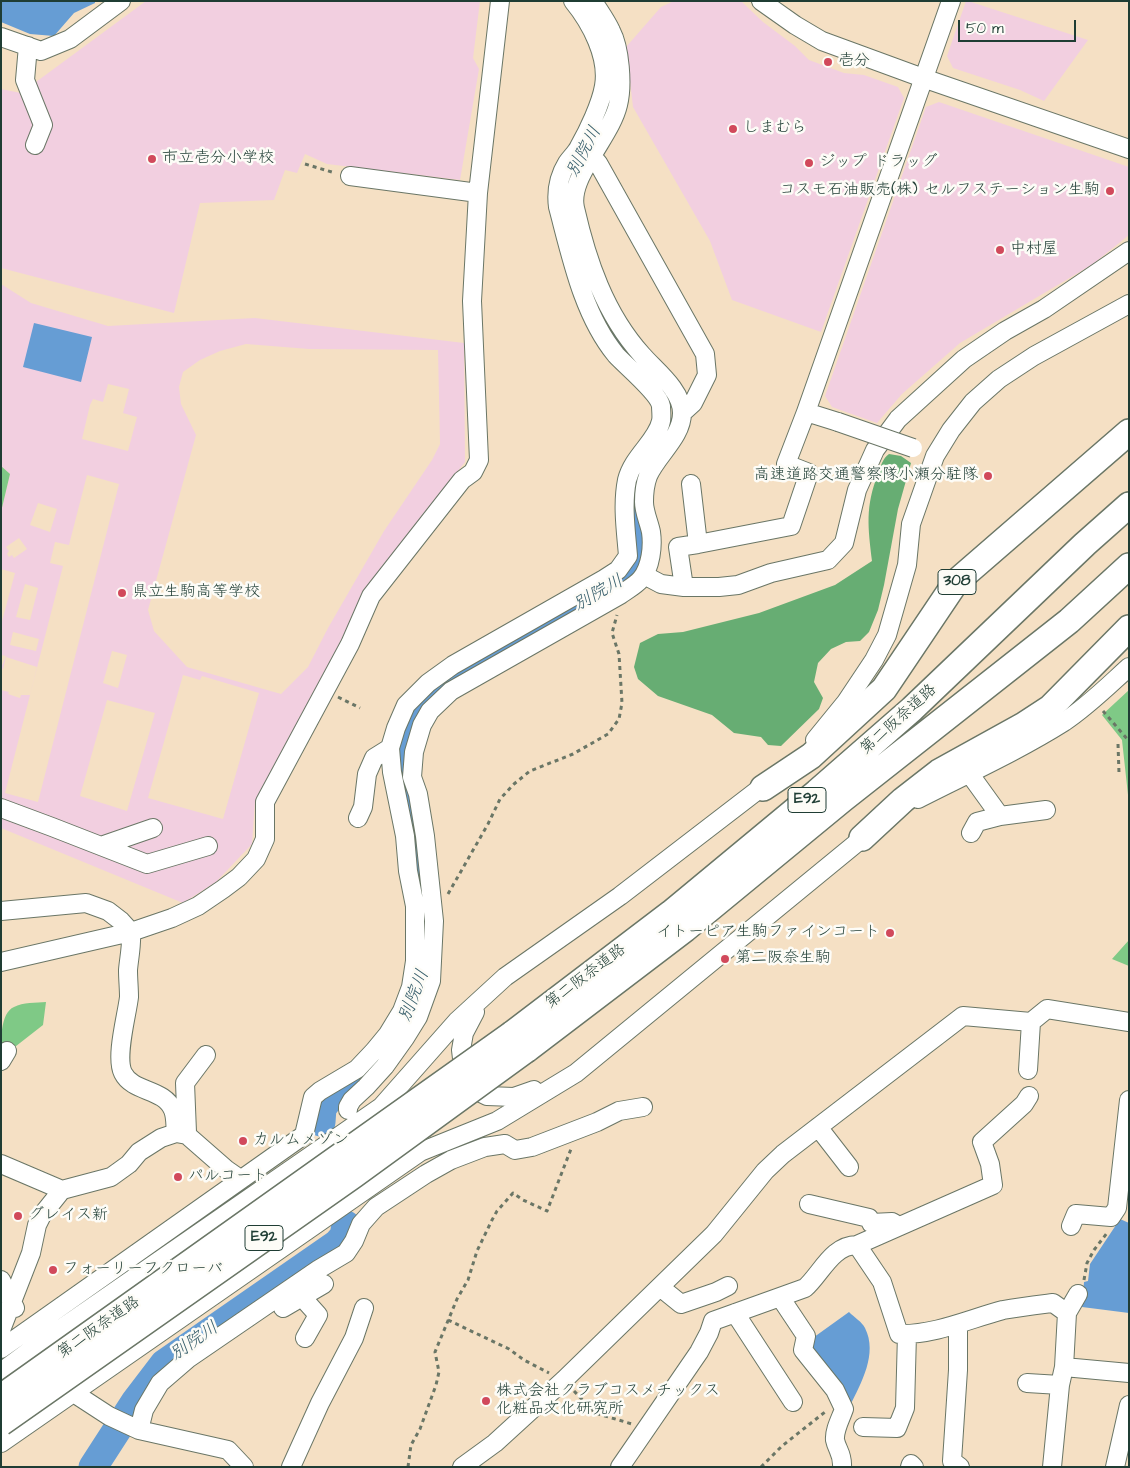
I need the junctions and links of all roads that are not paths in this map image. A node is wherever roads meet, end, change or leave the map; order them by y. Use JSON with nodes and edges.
{"nodes":[{"id":1,"x":121,"y":1,"type":"edge"},
{"id":2,"x":500,"y":1,"type":"edge"},
{"id":3,"x":573,"y":1,"type":"edge"},
{"id":4,"x":594,"y":1,"type":"edge"},
{"id":5,"x":761,"y":1,"type":"edge"},
{"id":6,"x":951,"y":1,"type":"edge"},
{"id":7,"x":1,"y":37,"type":"edge"},
{"id":8,"x":28,"y":46,"type":"junction"},
{"id":9,"x":923,"y":78,"type":"junction"},
{"id":10,"x":35,"y":145,"type":"dead end"},
{"id":11,"x":1129,"y":150,"type":"edge"},
{"id":12,"x":586,"y":151,"type":"junction"},
{"id":13,"x":350,"y":176,"type":"road end"},
{"id":14,"x":478,"y":193,"type":"junction"},
{"id":15,"x":1129,"y":251,"type":"edge"},
{"id":16,"x":1129,"y":304,"type":"edge"},
{"id":17,"x":806,"y":412,"type":"junction"},
{"id":18,"x":682,"y":413,"type":"junction"},
{"id":19,"x":1129,"y":432,"type":"edge"},
{"id":20,"x":935,"y":456,"type":"junction"},
{"id":21,"x":691,"y":484,"type":"dead end"},
{"id":22,"x":1129,"y":505,"type":"edge"},
{"id":23,"x":698,"y":544,"type":"junction"},
{"id":24,"x":1129,"y":566,"type":"edge"},
{"id":25,"x":644,"y":575,"type":"junction"},
{"id":26,"x":684,"y":587,"type":"junction"},
{"id":27,"x":1129,"y":628,"type":"edge"},
{"id":28,"x":1129,"y":667,"type":"edge"},
{"id":29,"x":390,"y":748,"type":"junction"},
{"id":30,"x":969,"y":773,"type":"junction"},
{"id":31,"x":763,"y":788,"type":"junction"},
{"id":32,"x":1,"y":808,"type":"edge"},
{"id":33,"x":1046,"y":810,"type":"dead end"},
{"id":34,"x":1000,"y":816,"type":"junction"},
{"id":35,"x":358,"y":818,"type":"dead end"},
{"id":36,"x":153,"y":828,"type":"dead end"},
{"id":37,"x":971,"y":833,"type":"dead end"},
{"id":38,"x":862,"y":838,"type":"junction"},
{"id":39,"x":101,"y":846,"type":"junction"},
{"id":40,"x":208,"y":846,"type":"dead end"},
{"id":41,"x":1,"y":911,"type":"edge"},
{"id":42,"x":131,"y":932,"type":"junction"},
{"id":43,"x":1,"y":962,"type":"edge"},
{"id":44,"x":483,"y":997,"type":"junction"},
{"id":45,"x":1031,"y":1022,"type":"junction"},
{"id":46,"x":1129,"y":1022,"type":"edge"},
{"id":47,"x":519,"y":1042,"type":"junction"},
{"id":48,"x":206,"y":1055,"type":"dead end"},
{"id":49,"x":1028,"y":1070,"type":"dead end"},
{"id":50,"x":576,"y":1073,"type":"junction"},
{"id":51,"x":1029,"y":1096,"type":"dead end"},
{"id":52,"x":1129,"y":1100,"type":"edge"},
{"id":53,"x":643,"y":1107,"type":"dead end"},
{"id":54,"x":348,"y":1110,"type":"dead end"},
{"id":55,"x":818,"y":1127,"type":"junction"},
{"id":56,"x":181,"y":1134,"type":"junction"},
{"id":57,"x":1,"y":1164,"type":"edge"},
{"id":58,"x":849,"y":1167,"type":"dead end"},
{"id":59,"x":1125,"y":1169,"type":"edge"},
{"id":60,"x":240,"y":1180,"type":"junction"},
{"id":61,"x":62,"y":1190,"type":"junction"},
{"id":62,"x":809,"y":1204,"type":"dead end"},
{"id":63,"x":899,"y":1226,"type":"junction"},
{"id":64,"x":1071,"y":1226,"type":"dead end"},
{"id":65,"x":857,"y":1245,"type":"junction"},
{"id":66,"x":1,"y":1280,"type":"edge"},
{"id":67,"x":324,"y":1284,"type":"dead end"},
{"id":68,"x":728,"y":1286,"type":"dead end"},
{"id":69,"x":1081,"y":1286,"type":"road end"},
{"id":70,"x":660,"y":1287,"type":"junction"},
{"id":71,"x":301,"y":1296,"type":"junction"},
{"id":72,"x":780,"y":1297,"type":"junction"},
{"id":73,"x":263,"y":1307,"type":"junction"},
{"id":74,"x":15,"y":1308,"type":"junction"},
{"id":75,"x":364,"y":1308,"type":"dead end"},
{"id":76,"x":735,"y":1313,"type":"junction"},
{"id":77,"x":1067,"y":1314,"type":"junction"},
{"id":78,"x":958,"y":1324,"type":"junction"},
{"id":79,"x":1,"y":1330,"type":"edge"},
{"id":80,"x":907,"y":1334,"type":"junction"},
{"id":81,"x":305,"y":1338,"type":"dead end"},
{"id":82,"x":1,"y":1349,"type":"edge"},
{"id":83,"x":18,"y":1360,"type":"junction"},
{"id":84,"x":1064,"y":1367,"type":"junction"},
{"id":85,"x":1,"y":1372,"type":"edge"},
{"id":86,"x":1129,"y":1373,"type":"edge"},
{"id":87,"x":1027,"y":1383,"type":"dead end"},
{"id":88,"x":1060,"y":1385,"type":"junction"},
{"id":89,"x":74,"y":1393,"type":"junction"},
{"id":90,"x":1,"y":1397,"type":"edge"},
{"id":91,"x":793,"y":1402,"type":"dead end"},
{"id":92,"x":1129,"y":1405,"type":"edge"},
{"id":93,"x":1,"y":1423,"type":"edge"},
{"id":94,"x":863,"y":1427,"type":"dead end"},
{"id":95,"x":138,"y":1430,"type":"junction"},
{"id":96,"x":1,"y":1443,"type":"edge"},
{"id":97,"x":1052,"y":1464,"type":"edge"},
{"id":98,"x":244,"y":1467,"type":"edge"},
{"id":99,"x":291,"y":1467,"type":"edge"},
{"id":100,"x":462,"y":1467,"type":"edge"},
{"id":101,"x":620,"y":1467,"type":"edge"},
{"id":102,"x":842,"y":1467,"type":"edge"},
{"id":103,"x":910,"y":1467,"type":"edge"},
{"id":104,"x":914,"y":1467,"type":"edge"},
{"id":105,"x":960,"y":1467,"type":"edge"},
{"id":106,"x":1115,"y":1467,"type":"edge"}],
"edges":[{"from":1,"to":8,"type":"street"},
{"from":2,"to":14,"type":"street"},
{"from":3,"to":12,"type":"street"},
{"from":4,"to":12,"type":"street"},
{"from":5,"to":9,"type":"street"},
{"from":6,"to":9,"type":"street"},
{"from":7,"to":8,"type":"street"},
{"from":8,"to":10,"type":"street"},
{"from":9,"to":11,"type":"street"},
{"from":9,"to":17,"type":"street"},
{"from":12,"to":18,"type":"street"},
{"from":12,"to":18,"type":"street"},
{"from":12,"to":29,"type":"street"},
{"from":13,"to":14,"type":"street"},
{"from":14,"to":42,"type":"street"},
{"from":15,"to":26,"type":"street"},
{"from":16,"to":20,"type":"street"},
{"from":17,"to":20,"type":"street","bridge":true},
{"from":17,"to":23,"type":"street"},
{"from":18,"to":25,"type":"street"},
{"from":19,"to":31,"type":"highway","number":"308"},
{"from":20,"to":31,"type":"street"},
{"from":21,"to":23,"type":"street"},
{"from":22,"to":47,"type":"highway","name":"第二阪奈道路","number":"E92"},
{"from":23,"to":26,"type":"street"},
{"from":24,"to":47,"type":"highway","name":"第二阪奈道路","number":"E92"},
{"from":25,"to":26,"type":"street"},
{"from":25,"to":54,"type":"street"},
{"from":27,"to":38,"type":"highway"},
{"from":28,"to":30,"type":"street"},
{"from":29,"to":35,"type":"street"},
{"from":29,"to":60,"type":"street"},
{"from":30,"to":34,"type":"street"},
{"from":30,"to":38,"type":"street"},
{"from":31,"to":44,"type":"street"},
{"from":32,"to":39,"type":"street"},
{"from":33,"to":34,"type":"street"},
{"from":34,"to":37,"type":"street"},
{"from":36,"to":39,"type":"street"},
{"from":38,"to":50,"type":"street"},
{"from":39,"to":40,"type":"street"},
{"from":41,"to":42,"type":"street"},
{"from":42,"to":43,"type":"street"},
{"from":42,"to":56,"type":"street"},
{"from":44,"to":50,"type":"street"},
{"from":44,"to":83,"type":"street"},
{"from":45,"to":46,"type":"street"},
{"from":45,"to":49,"type":"street"},
{"from":45,"to":55,"type":"street"},
{"from":47,"to":90,"type":"highway","name":"第二阪奈道路","number":"E92","bridge":true},
{"from":47,"to":93,"type":"highway","name":"第二阪奈道路","number":"E92","bridge":true},
{"from":48,"to":56,"type":"street"},
{"from":50,"to":89,"type":"street"},
{"from":51,"to":63,"type":"street"},
{"from":52,"to":59,"type":"street"},
{"from":53,"to":73,"type":"street"},
{"from":55,"to":58,"type":"street"},
{"from":55,"to":70,"type":"street"},
{"from":56,"to":60,"type":"street"},
{"from":56,"to":61,"type":"street"},
{"from":57,"to":61,"type":"street"},
{"from":59,"to":64,"type":"street"},
{"from":60,"to":82,"type":"street"},
{"from":61,"to":74,"type":"street"},
{"from":62,"to":63,"type":"street"},
{"from":63,"to":65,"type":"street"},
{"from":65,"to":72,"type":"street"},
{"from":65,"to":80,"type":"street"},
{"from":66,"to":74,"type":"street"},
{"from":67,"to":71,"type":"street"},
{"from":68,"to":70,"type":"street"},
{"from":69,"to":77,"type":"street"},
{"from":70,"to":100,"type":"street"},
{"from":71,"to":73,"type":"street"},
{"from":71,"to":81,"type":"street"},
{"from":72,"to":76,"type":"street"},
{"from":72,"to":102,"type":"street"},
{"from":73,"to":95,"type":"street"},
{"from":74,"to":79,"type":"street"},
{"from":75,"to":99,"type":"street"},
{"from":76,"to":91,"type":"street"},
{"from":76,"to":101,"type":"street"},
{"from":77,"to":78,"type":"street"},
{"from":77,"to":84,"type":"street"},
{"from":78,"to":80,"type":"street"},
{"from":78,"to":105,"type":"street"},
{"from":80,"to":94,"type":"street"},
{"from":82,"to":83,"type":"street"},
{"from":83,"to":85,"type":"street"},
{"from":83,"to":89,"type":"street"},
{"from":84,"to":86,"type":"street"},
{"from":84,"to":88,"type":"street"},
{"from":87,"to":88,"type":"street"},
{"from":88,"to":97,"type":"street"},
{"from":89,"to":95,"type":"street"},
{"from":89,"to":96,"type":"street"},
{"from":92,"to":106,"type":"street"},
{"from":95,"to":98,"type":"street"},
{"from":103,"to":104,"type":"street"}]}
